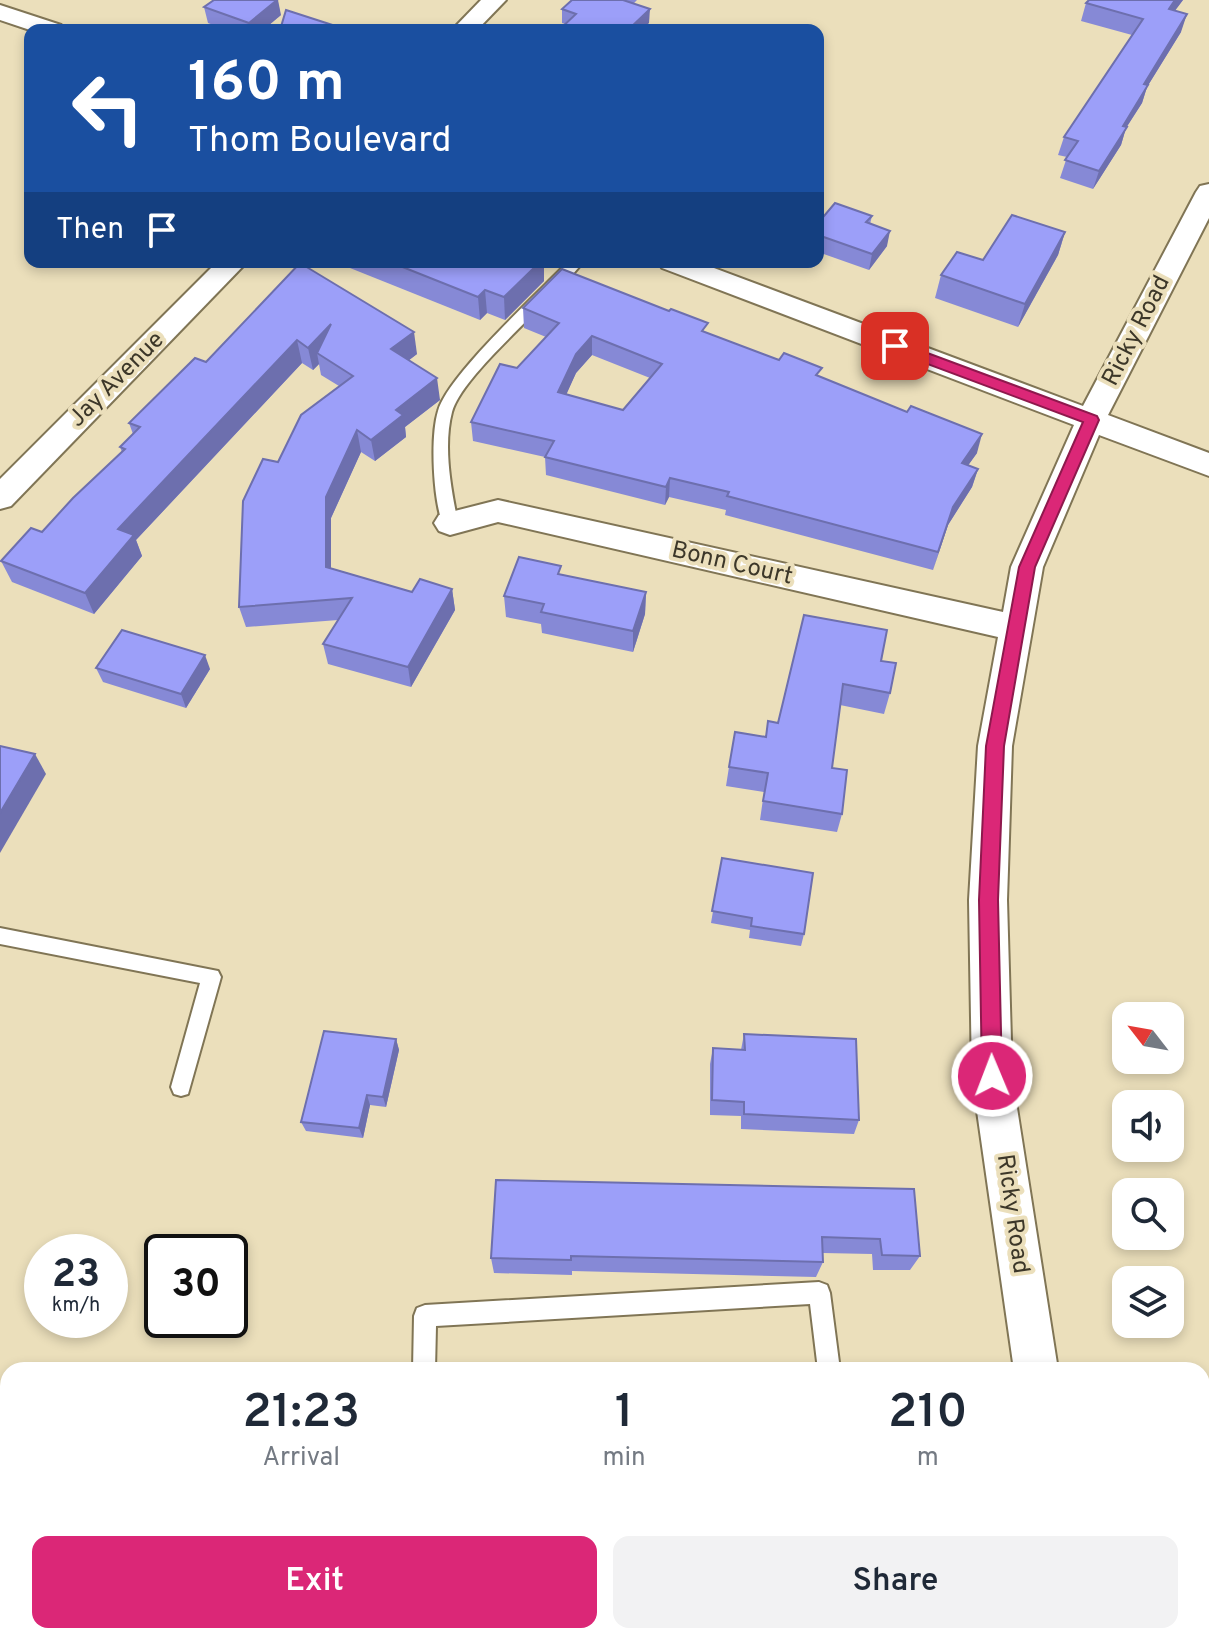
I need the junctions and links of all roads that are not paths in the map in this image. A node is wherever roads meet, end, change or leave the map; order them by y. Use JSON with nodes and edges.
{"nodes":[{"id":1,"x":494,"y":0,"type":"edge"},
{"id":2,"x":0,"y":12,"type":"edge"},
{"id":3,"x":35,"y":24,"type":"edge"},
{"id":4,"x":470,"y":24,"type":"edge"},
{"id":5,"x":1209,"y":192,"type":"edge"},
{"id":6,"x":227,"y":268,"type":"edge"},
{"id":7,"x":570,"y":268,"type":"edge"},
{"id":8,"x":688,"y":268,"type":"edge"},
{"id":9,"x":1091,"y":420,"type":"junction"},
{"id":10,"x":1209,"y":465,"type":"edge"},
{"id":11,"x":0,"y":498,"type":"edge"},
{"id":12,"x":450,"y":523,"type":"joint"},
{"id":13,"x":1015,"y":628,"type":"junction"},
{"id":14,"x":0,"y":936,"type":"edge"},
{"id":15,"x":181,"y":1087,"type":"dead end"},
{"id":16,"x":424,"y":1362,"type":"edge"},
{"id":17,"x":828,"y":1362,"type":"edge"},
{"id":18,"x":1035,"y":1362,"type":"edge"}],
"edges":[{"from":1,"to":4,"type":"street"},
{"from":2,"to":3,"type":"street"},
{"from":5,"to":9,"type":"street","name":"Ricky Road"},
{"from":6,"to":11,"type":"street","name":"Jay Avenue"},
{"from":7,"to":12,"type":"lane"},
{"from":8,"to":9,"type":"street"},
{"from":9,"to":10,"type":"street"},
{"from":9,"to":13,"type":"street","name":"Ricky Road"},
{"from":12,"to":13,"type":"street","name":"Bonn Court"},
{"from":13,"to":18,"type":"street","name":"Ricky Road"},
{"from":14,"to":15,"type":"lane"},
{"from":16,"to":17,"type":"lane"}]}
